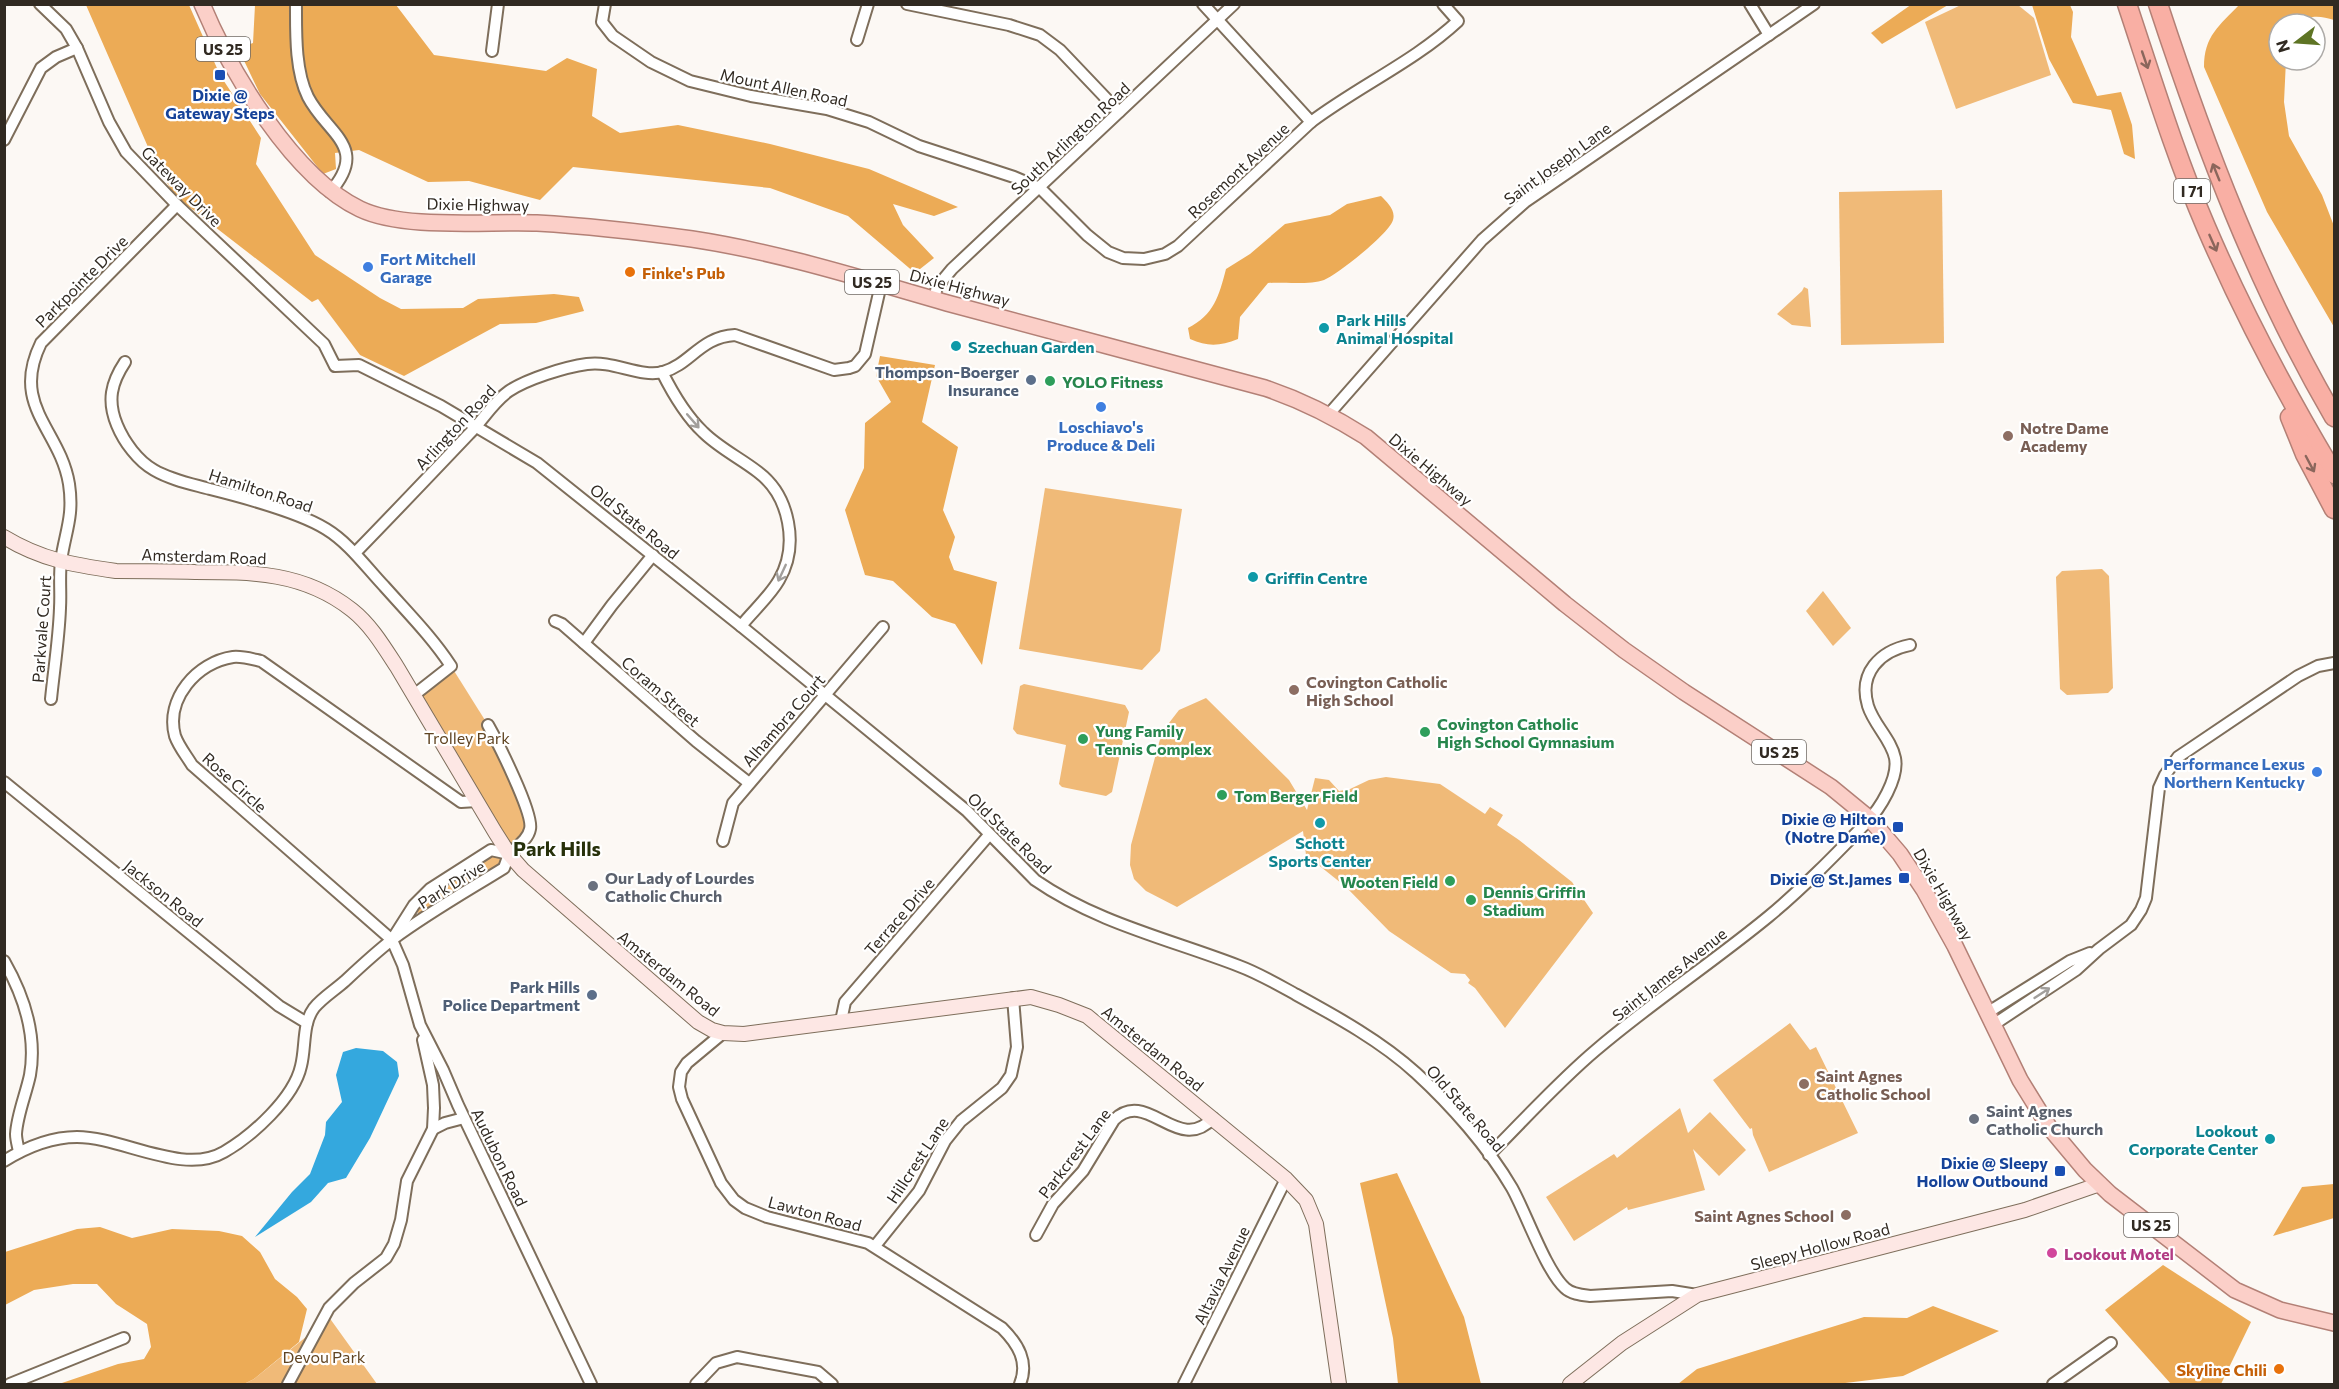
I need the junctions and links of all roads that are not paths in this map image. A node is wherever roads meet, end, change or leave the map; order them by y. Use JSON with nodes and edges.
{"nodes":[{"id":1,"x":40,"y":4,"type":"edge"},
{"id":2,"x":202,"y":4,"type":"edge"},
{"id":3,"x":296,"y":4,"type":"edge"},
{"id":4,"x":498,"y":4,"type":"edge"},
{"id":5,"x":605,"y":4,"type":"edge"},
{"id":6,"x":868,"y":4,"type":"edge"},
{"id":7,"x":907,"y":4,"type":"edge"},
{"id":8,"x":1203,"y":4,"type":"edge"},
{"id":9,"x":1234,"y":4,"type":"edge"},
{"id":10,"x":1443,"y":4,"type":"edge"},
{"id":11,"x":1750,"y":4,"type":"edge"},
{"id":12,"x":1814,"y":4,"type":"edge"},
{"id":13,"x":2127,"y":4,"type":"edge"},
{"id":14,"x":2157,"y":4,"type":"edge"},
{"id":15,"x":1216,"y":21,"type":"junction"},
{"id":16,"x":1770,"y":35,"type":"junction"},
{"id":17,"x":856,"y":40,"type":"dead end"},
{"id":18,"x":77,"y":48,"type":"junction"},
{"id":19,"x":492,"y":51,"type":"dead end"},
{"id":20,"x":1119,"y":112,"type":"junction"},
{"id":21,"x":1311,"y":122,"type":"junction"},
{"id":22,"x":4,"y":140,"type":"edge"},
{"id":23,"x":1040,"y":188,"type":"junction"},
{"id":24,"x":330,"y":192,"type":"junction"},
{"id":25,"x":177,"y":205,"type":"junction"},
{"id":26,"x":881,"y":284,"type":"junction"},
{"id":27,"x":2264,"y":284,"type":"junction"},
{"id":28,"x":934,"y":299,"type":"junction"},
{"id":29,"x":125,"y":362,"type":"dead end"},
{"id":30,"x":335,"y":366,"type":"joint"},
{"id":31,"x":2274,"y":370,"type":"junction"},
{"id":32,"x":662,"y":372,"type":"junction"},
{"id":33,"x":2334,"y":393,"type":"edge"},
{"id":34,"x":1329,"y":414,"type":"junction"},
{"id":35,"x":2334,"y":417,"type":"edge"},
{"id":36,"x":477,"y":426,"type":"junction"},
{"id":37,"x":2334,"y":474,"type":"edge"},
{"id":38,"x":2334,"y":509,"type":"edge"},
{"id":39,"x":4,"y":537,"type":"edge"},
{"id":40,"x":355,"y":553,"type":"junction"},
{"id":41,"x":653,"y":555,"type":"junction"},
{"id":42,"x":61,"y":561,"type":"junction"},
{"id":43,"x":555,"y":621,"type":"dead end"},
{"id":44,"x":741,"y":626,"type":"junction"},
{"id":45,"x":883,"y":627,"type":"dead end"},
{"id":46,"x":584,"y":643,"type":"junction"},
{"id":47,"x":1910,"y":645,"type":"dead end"},
{"id":48,"x":2334,"y":663,"type":"edge"},
{"id":49,"x":414,"y":694,"type":"junction"},
{"id":50,"x":825,"y":695,"type":"junction"},
{"id":51,"x":51,"y":699,"type":"dead end"},
{"id":52,"x":488,"y":725,"type":"dead end"},
{"id":53,"x":4,"y":782,"type":"edge"},
{"id":54,"x":749,"y":783,"type":"junction"},
{"id":55,"x":477,"y":801,"type":"junction"},
{"id":56,"x":1870,"y":819,"type":"junction"},
{"id":57,"x":989,"y":835,"type":"junction"},
{"id":58,"x":723,"y":841,"type":"dead end"},
{"id":59,"x":509,"y":854,"type":"junction"},
{"id":60,"x":392,"y":940,"type":"junction"},
{"id":61,"x":4,"y":961,"type":"edge"},
{"id":62,"x":1013,"y":998,"type":"junction"},
{"id":63,"x":1990,"y":1019,"type":"junction"},
{"id":64,"x":841,"y":1021,"type":"junction"},
{"id":65,"x":307,"y":1023,"type":"junction"},
{"id":66,"x":420,"y":1024,"type":"junction"},
{"id":67,"x":723,"y":1033,"type":"junction"},
{"id":68,"x":464,"y":1118,"type":"junction"},
{"id":69,"x":1213,"y":1118,"type":"junction"},
{"id":70,"x":433,"y":1129,"type":"junction"},
{"id":71,"x":20,"y":1152,"type":"junction"},
{"id":72,"x":1489,"y":1155,"type":"junction"},
{"id":73,"x":4,"y":1161,"type":"edge"},
{"id":74,"x":1287,"y":1179,"type":"junction"},
{"id":75,"x":2100,"y":1184,"type":"junction"},
{"id":76,"x":1036,"y":1235,"type":"dead end"},
{"id":77,"x":875,"y":1246,"type":"junction"},
{"id":78,"x":1697,"y":1295,"type":"junction"},
{"id":79,"x":2334,"y":1323,"type":"edge"},
{"id":80,"x":124,"y":1338,"type":"dead end"},
{"id":81,"x":2111,"y":1343,"type":"dead end"},
{"id":82,"x":10,"y":1384,"type":"edge"},
{"id":83,"x":288,"y":1384,"type":"edge"},
{"id":84,"x":591,"y":1384,"type":"edge"},
{"id":85,"x":696,"y":1384,"type":"edge"},
{"id":86,"x":832,"y":1384,"type":"edge"},
{"id":87,"x":1020,"y":1384,"type":"edge"},
{"id":88,"x":1184,"y":1384,"type":"edge"},
{"id":89,"x":1339,"y":1384,"type":"edge"},
{"id":90,"x":1570,"y":1384,"type":"edge"},
{"id":91,"x":2053,"y":1384,"type":"edge"}],
"edges":[{"from":1,"to":18,"type":"street","name":"Gateway Drive"},
{"from":2,"to":24,"type":"main road","name":"Dixie Highway","number":"US 25"},
{"from":3,"to":24,"type":"street"},
{"from":4,"to":19,"type":"street"},
{"from":5,"to":23,"type":"street","name":"Mount Allen Road"},
{"from":6,"to":17,"type":"street"},
{"from":7,"to":20,"type":"street"},
{"from":8,"to":15,"type":"street"},
{"from":9,"to":15,"type":"street","name":"South Arlington Road"},
{"from":10,"to":21,"type":"street","name":"Rosemont Avenue"},
{"from":11,"to":16,"type":"street"},
{"from":12,"to":16,"type":"street","name":"Saint Joseph Lane"},
{"from":13,"to":31,"type":"highway","number":"I 71","one_way":true},
{"from":27,"to":14,"type":"highway","number":"I 71","one_way":true},
{"from":15,"to":20,"type":"street","name":"South Arlington Road"},
{"from":15,"to":21,"type":"street"},
{"from":16,"to":34,"type":"street","name":"Saint Joseph Lane"},
{"from":18,"to":22,"type":"street"},
{"from":18,"to":25,"type":"street","name":"Gateway Drive"},
{"from":20,"to":23,"type":"street","name":"South Arlington Road"},
{"from":21,"to":23,"type":"street","name":"Rosemont Avenue"},
{"from":23,"to":28,"type":"street","name":"South Arlington Road"},
{"from":24,"to":26,"type":"main road","name":"Dixie Highway","number":"US 25"},
{"from":25,"to":30,"type":"street","name":"Gateway Drive"},
{"from":25,"to":42,"type":"street","name":"Parkpointe Drive"},
{"from":26,"to":28,"type":"main road","name":"Dixie Highway","number":"US 25"},
{"from":26,"to":32,"type":"street"},
{"from":27,"to":33,"type":"highway"},
{"from":27,"to":35,"type":"highway","number":"I 71"},
{"from":28,"to":34,"type":"main road","name":"Dixie Highway","number":"US 25"},
{"from":29,"to":40,"type":"street","name":"Hamilton Road"},
{"from":30,"to":36,"type":"street","name":"Old State Road"},
{"from":31,"to":37,"type":"highway","number":"I 71"},
{"from":31,"to":38,"type":"highway","one_way":true},
{"from":32,"to":36,"type":"street","name":"Arlington Road"},
{"from":32,"to":44,"type":"street","one_way":true},
{"from":34,"to":56,"type":"main road","name":"Dixie Highway","number":"US 25"},
{"from":36,"to":40,"type":"street","name":"Arlington Road"},
{"from":36,"to":41,"type":"street","name":"Old State Road"},
{"from":39,"to":42,"type":"street","name":"Amsterdam Road"},
{"from":40,"to":49,"type":"street","name":"Hamilton Road"},
{"from":41,"to":44,"type":"street","name":"Old State Road"},
{"from":41,"to":46,"type":"street"},
{"from":42,"to":49,"type":"street","name":"Amsterdam Road"},
{"from":42,"to":51,"type":"street","name":"Parkvale Court"},
{"from":43,"to":46,"type":"street","name":"Coram Street"},
{"from":44,"to":50,"type":"street","name":"Old State Road"},
{"from":45,"to":50,"type":"street","name":"Alhambra Court"},
{"from":46,"to":54,"type":"street","name":"Coram Street"},
{"from":47,"to":56,"type":"street","name":"Saint James Avenue"},
{"from":48,"to":63,"type":"street"},
{"from":49,"to":55,"type":"street","name":"Amsterdam Road"},
{"from":50,"to":54,"type":"street","name":"Alhambra Court"},
{"from":50,"to":57,"type":"street","name":"Old State Road"},
{"from":52,"to":59,"type":"street"},
{"from":53,"to":65,"type":"street","name":"Jackson Road"},
{"from":54,"to":58,"type":"street","name":"Alhambra Court"},
{"from":55,"to":59,"type":"street","name":"Amsterdam Road"},
{"from":55,"to":60,"type":"street","name":"Rose Circle"},
{"from":56,"to":63,"type":"main road","name":"Dixie Highway","number":"US 25"},
{"from":56,"to":72,"type":"street","name":"Saint James Avenue"},
{"from":57,"to":64,"type":"street","name":"Terrace Drive"},
{"from":57,"to":72,"type":"street","name":"Old State Road"},
{"from":59,"to":60,"type":"street","name":"Park Drive"},
{"from":59,"to":60,"type":"street","name":"Park Drive"},
{"from":59,"to":67,"type":"street","name":"Amsterdam Road"},
{"from":60,"to":65,"type":"street"},
{"from":60,"to":66,"type":"street","name":"Audubon Road"},
{"from":61,"to":71,"type":"street"},
{"from":62,"to":64,"type":"street","name":"Amsterdam Road"},
{"from":62,"to":69,"type":"street","name":"Amsterdam Road"},
{"from":62,"to":77,"type":"street","name":"Hillcrest Lane"},
{"from":63,"to":75,"type":"main road","name":"Dixie Highway","number":"US 25"},
{"from":64,"to":67,"type":"street","name":"Amsterdam Road"},
{"from":65,"to":71,"type":"street"},
{"from":66,"to":68,"type":"street","name":"Audubon Road"},
{"from":66,"to":70,"type":"street"},
{"from":67,"to":77,"type":"street","name":"Lawton Road"},
{"from":68,"to":70,"type":"street"},
{"from":68,"to":84,"type":"street","name":"Audubon Road"},
{"from":69,"to":74,"type":"street","name":"Amsterdam Road"},
{"from":69,"to":76,"type":"street","name":"Parkcrest Lane"},
{"from":70,"to":83,"type":"street"},
{"from":71,"to":73,"type":"street"},
{"from":72,"to":78,"type":"street","name":"Old State Road"},
{"from":74,"to":88,"type":"street","name":"Altavia Avenue"},
{"from":74,"to":89,"type":"street","name":"Amsterdam Road"},
{"from":75,"to":78,"type":"street","name":"Sleepy Hollow Road"},
{"from":75,"to":79,"type":"main road","name":"Dixie Highway","number":"US 25"},
{"from":77,"to":87,"type":"street","name":"Lawton Road"},
{"from":78,"to":90,"type":"street","name":"Sleepy Hollow Road"},
{"from":80,"to":82,"type":"street"},
{"from":81,"to":91,"type":"street"},
{"from":85,"to":86,"type":"street"}]}
